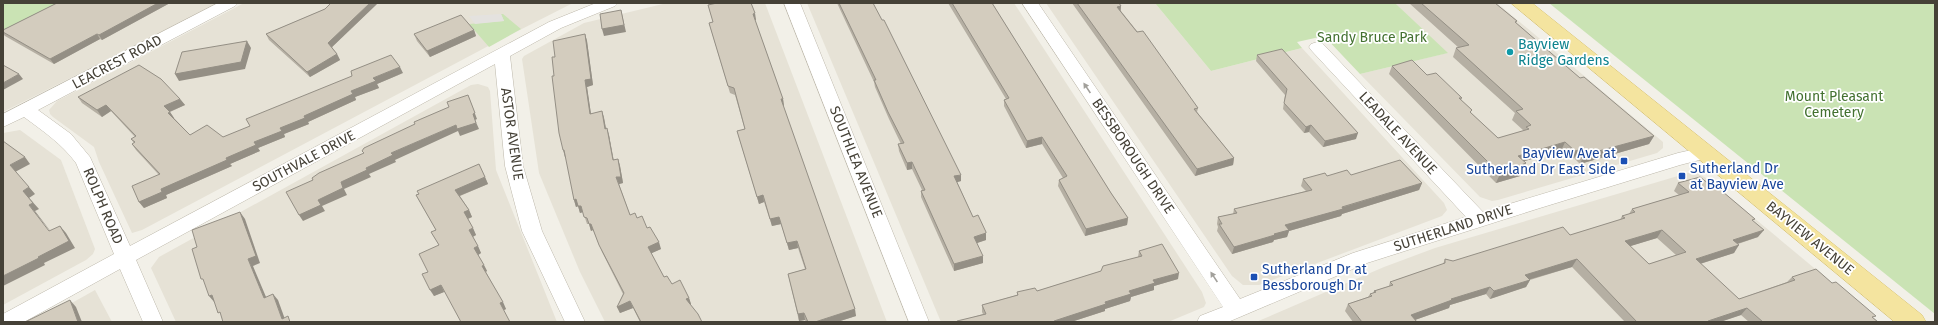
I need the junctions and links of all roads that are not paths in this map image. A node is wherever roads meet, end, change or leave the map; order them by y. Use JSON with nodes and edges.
{"nodes":[{"id":1,"x":230,"y":3,"type":"edge"},
{"id":2,"x":606,"y":3,"type":"edge"},
{"id":3,"x":792,"y":3,"type":"edge"},
{"id":4,"x":1030,"y":3,"type":"edge"},
{"id":5,"x":1520,"y":3,"type":"edge"},
{"id":6,"x":1317,"y":47,"type":"dead end"},
{"id":7,"x":502,"y":55,"type":"junction"},
{"id":8,"x":26,"y":110,"type":"junction"},
{"id":9,"x":3,"y":122,"type":"edge"},
{"id":10,"x":1705,"y":153,"type":"junction"},
{"id":11,"x":1480,"y":220,"type":"junction"},
{"id":12,"x":125,"y":257,"type":"junction"},
{"id":13,"x":1236,"y":310,"type":"junction"},
{"id":14,"x":6,"y":322,"type":"edge"},
{"id":15,"x":153,"y":322,"type":"edge"},
{"id":16,"x":575,"y":322,"type":"edge"},
{"id":17,"x":919,"y":322,"type":"edge"},
{"id":18,"x":1208,"y":322,"type":"edge"},
{"id":19,"x":1913,"y":322,"type":"edge"}],
"edges":[{"from":1,"to":8,"type":"street","name":"LEACREST ROAD"},
{"from":2,"to":7,"type":"street","name":"SOUTHVALE DRIVE"},
{"from":3,"to":17,"type":"street","name":"SOUTHLEA AVENUE"},
{"from":13,"to":4,"type":"street","name":"BESSBOROUGH DRIVE","one_way":true},
{"from":5,"to":10,"type":"main road","name":"BAYVIEW AVENUE"},
{"from":6,"to":11,"type":"street","name":"LEADALE AVENUE"},
{"from":7,"to":12,"type":"street","name":"SOUTHVALE DRIVE"},
{"from":7,"to":16,"type":"street","name":"ASTOR AVENUE"},
{"from":8,"to":9,"type":"street","name":"LEACREST ROAD"},
{"from":8,"to":12,"type":"street","name":"ROLPH ROAD"},
{"from":10,"to":11,"type":"street","name":"SUTHERLAND DRIVE"},
{"from":10,"to":19,"type":"main road","name":"BAYVIEW AVENUE"},
{"from":11,"to":13,"type":"street","name":"SUTHERLAND DRIVE"},
{"from":12,"to":14,"type":"street","name":"SOUTHVALE DRIVE"},
{"from":12,"to":15,"type":"street","name":"ROLPH ROAD"},
{"from":13,"to":18,"type":"street","name":"SUTHERLAND DRIVE"}]}
